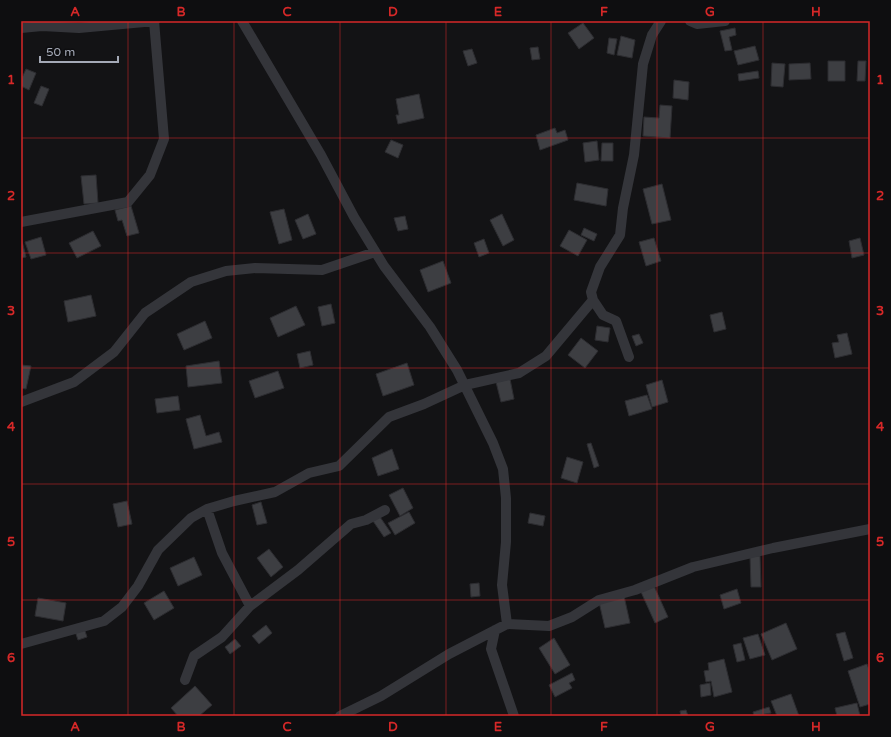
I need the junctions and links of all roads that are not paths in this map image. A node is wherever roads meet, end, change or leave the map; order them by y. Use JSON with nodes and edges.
{"nodes":[{"id":1,"x":154,"y":21,"type":"edge"},
{"id":2,"x":242,"y":21,"type":"edge"},
{"id":3,"x":661,"y":21,"type":"edge"},
{"id":4,"x":690,"y":21,"type":"edge"},
{"id":5,"x":725,"y":21,"type":"edge"},
{"id":6,"x":21,"y":28,"type":"edge"},
{"id":7,"x":21,"y":222,"type":"edge"},
{"id":8,"x":375,"y":252,"type":"junction"},
{"id":9,"x":593,"y":300,"type":"junction"},
{"id":10,"x":629,"y":357,"type":"dead end"},
{"id":11,"x":465,"y":386,"type":"junction"},
{"id":12,"x":21,"y":402,"type":"edge"},
{"id":13,"x":207,"y":509,"type":"junction"},
{"id":14,"x":385,"y":510,"type":"dead end"},
{"id":15,"x":870,"y":529,"type":"edge"},
{"id":16,"x":250,"y":606,"type":"junction"},
{"id":17,"x":507,"y":624,"type":"junction"},
{"id":18,"x":495,"y":630,"type":"junction"},
{"id":19,"x":473,"y":641,"type":"junction"},
{"id":20,"x":21,"y":644,"type":"edge"},
{"id":21,"x":491,"y":649,"type":"junction"},
{"id":22,"x":185,"y":680,"type":"dead end"},
{"id":23,"x":340,"y":716,"type":"edge"},
{"id":24,"x":514,"y":716,"type":"edge"}],
"edges":[{"from":1,"to":6,"type":"street"},
{"from":1,"to":7,"type":"street"},
{"from":2,"to":8,"type":"street"},
{"from":3,"to":9,"type":"street"},
{"from":4,"to":5,"type":"street"},
{"from":8,"to":11,"type":"street"},
{"from":8,"to":12,"type":"street"},
{"from":9,"to":10,"type":"street"},
{"from":9,"to":11,"type":"street"},
{"from":11,"to":13,"type":"street"},
{"from":11,"to":17,"type":"street"},
{"from":13,"to":16,"type":"street"},
{"from":13,"to":20,"type":"street"},
{"from":14,"to":16,"type":"street"},
{"from":15,"to":17,"type":"street"},
{"from":16,"to":22,"type":"street"},
{"from":17,"to":18,"type":"street"},
{"from":18,"to":19,"type":"street"},
{"from":18,"to":21,"type":"street"},
{"from":19,"to":21,"type":"street"},
{"from":19,"to":23,"type":"street"},
{"from":21,"to":24,"type":"street"}]}
